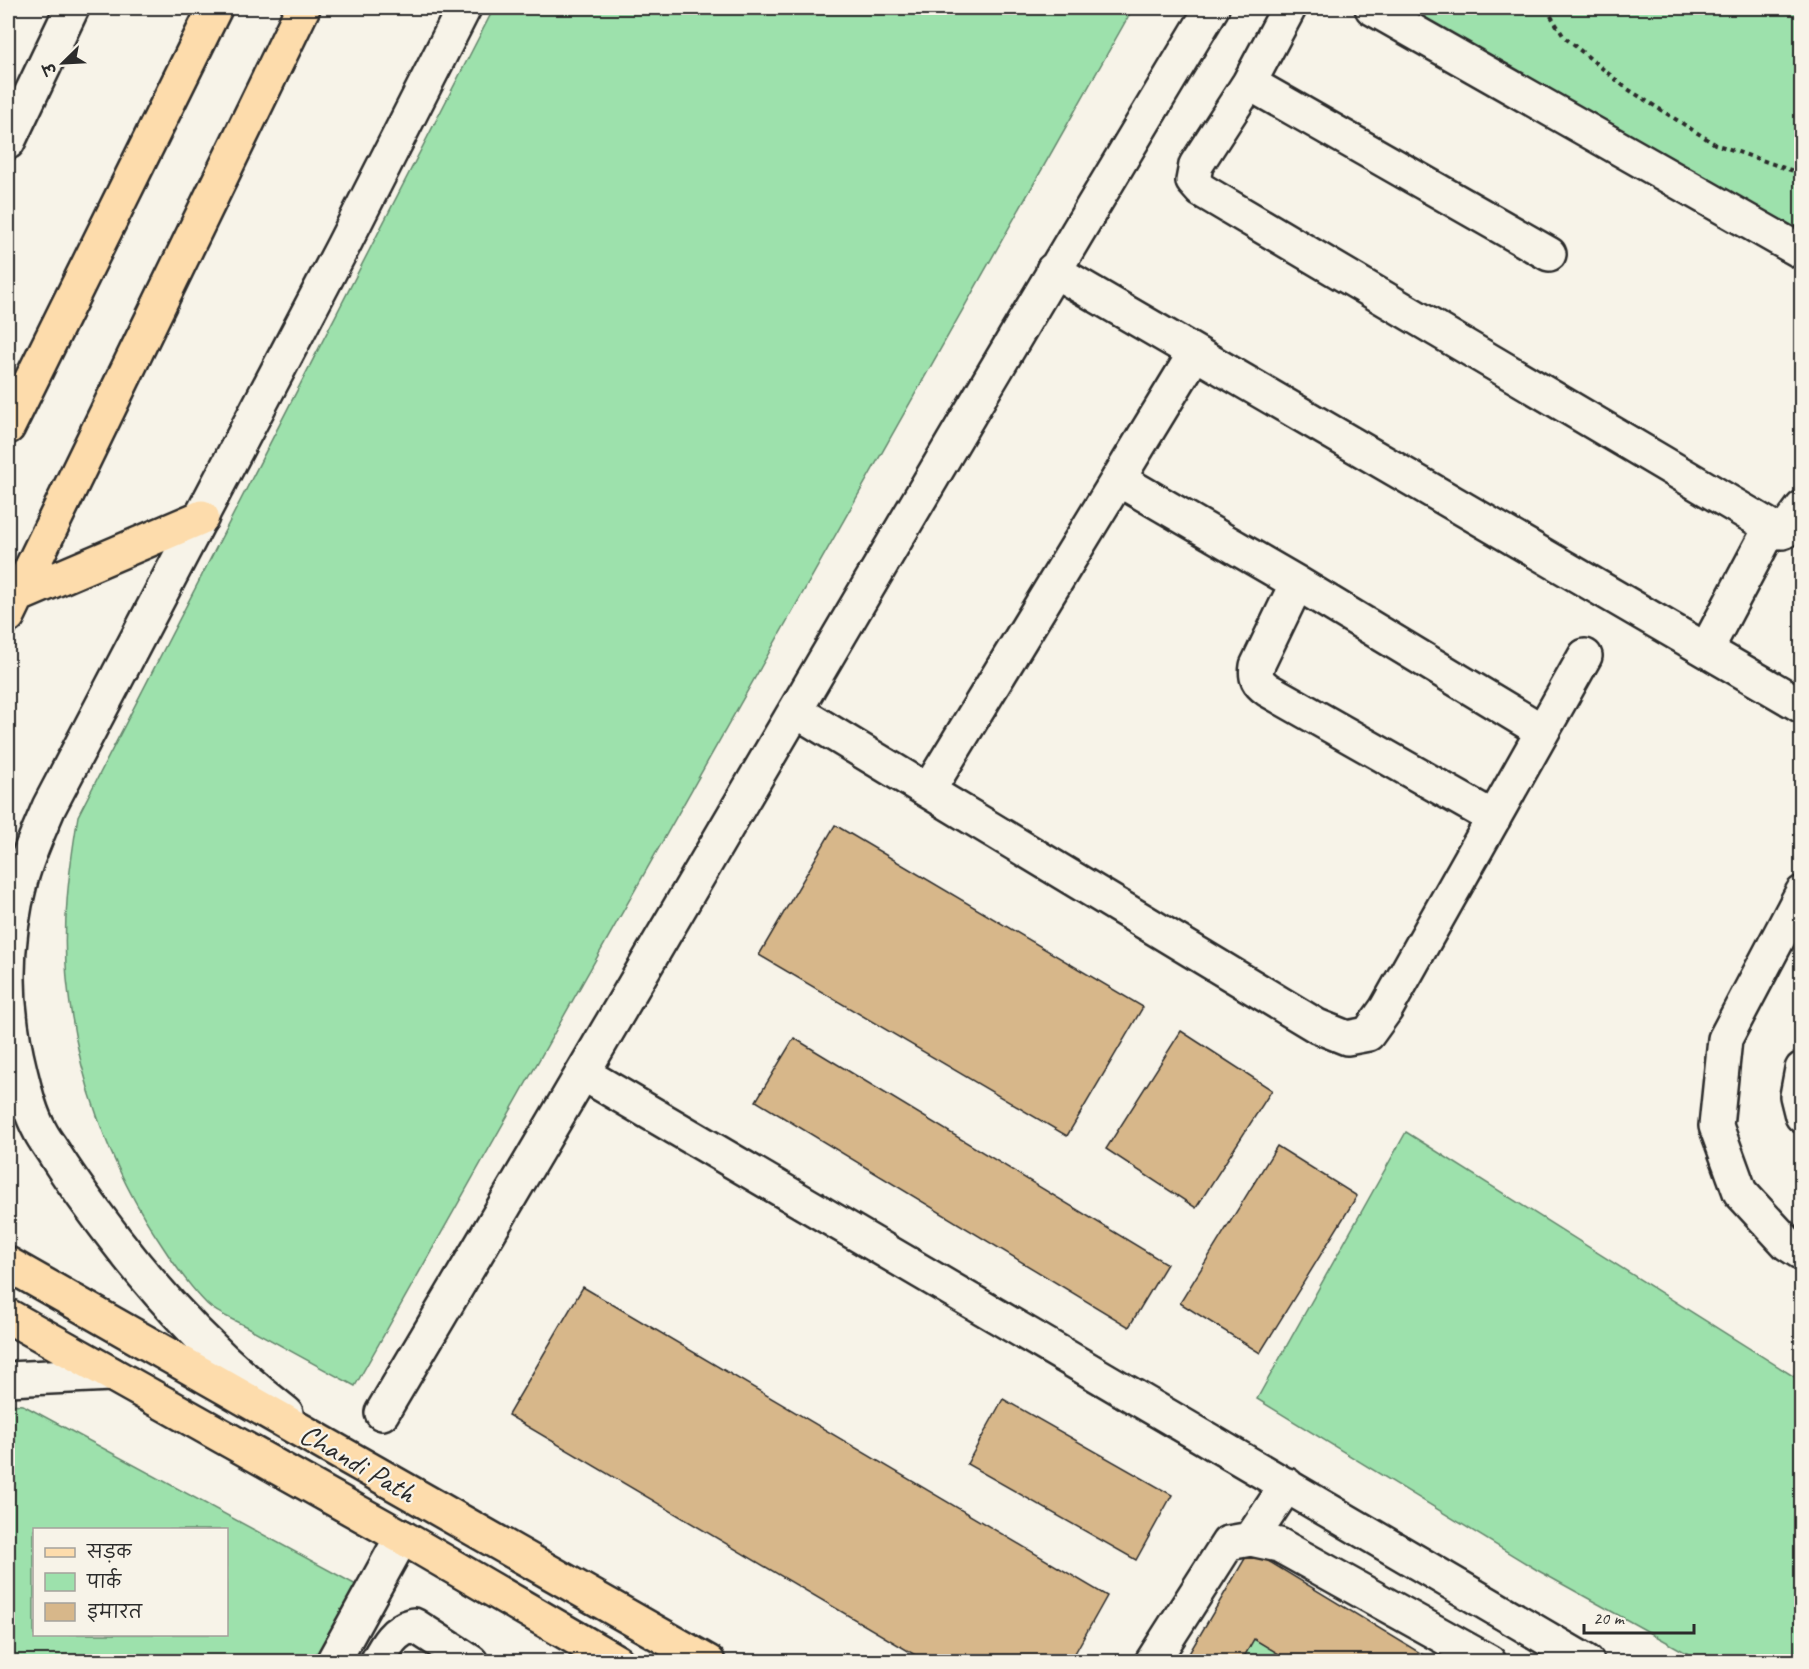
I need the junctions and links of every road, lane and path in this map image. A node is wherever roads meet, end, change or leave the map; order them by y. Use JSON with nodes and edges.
{"nodes":[{"id":1,"x":72,"y":8,"type":"edge"},
{"id":2,"x":215,"y":8,"type":"edge"},
{"id":3,"x":303,"y":8,"type":"edge"},
{"id":4,"x":464,"y":8,"type":"edge"},
{"id":5,"x":1212,"y":8,"type":"edge"},
{"id":6,"x":1289,"y":8,"type":"edge"},
{"id":7,"x":1372,"y":8,"type":"edge"},
{"id":8,"x":1546,"y":8,"type":"edge"},
{"id":9,"x":1249,"y":83,"type":"junction"},
{"id":10,"x":8,"y":142,"type":"edge"},
{"id":11,"x":1802,"y":174,"type":"edge"},
{"id":12,"x":1802,"y":252,"type":"edge"},
{"id":13,"x":1549,"y":254,"type":"dead end"},
{"id":14,"x":1053,"y":270,"type":"junction"},
{"id":15,"x":1195,"y":353,"type":"junction"},
{"id":16,"x":8,"y":427,"type":"edge"},
{"id":17,"x":1118,"y":479,"type":"junction"},
{"id":18,"x":1802,"y":508,"type":"edge"},
{"id":19,"x":202,"y":517,"type":"junction"},
{"id":20,"x":1771,"y":527,"type":"junction"},
{"id":21,"x":1297,"y":583,"type":"junction"},
{"id":22,"x":12,"y":606,"type":"edge"},
{"id":23,"x":1706,"y":650,"type":"junction"},
{"id":24,"x":1585,"y":656,"type":"dead end"},
{"id":25,"x":1802,"y":706,"type":"edge"},
{"id":26,"x":796,"y":711,"type":"junction"},
{"id":27,"x":1542,"y":731,"type":"junction"},
{"id":28,"x":928,"y":791,"type":"junction"},
{"id":29,"x":1494,"y":818,"type":"junction"},
{"id":30,"x":1802,"y":893,"type":"edge"},
{"id":31,"x":1802,"y":1070,"type":"edge"},
{"id":32,"x":584,"y":1074,"type":"junction"},
{"id":33,"x":1802,"y":1116,"type":"edge"},
{"id":34,"x":1802,"y":1253,"type":"edge"},
{"id":35,"x":8,"y":1264,"type":"edge"},
{"id":36,"x":8,"y":1316,"type":"edge"},
{"id":37,"x":111,"y":1374,"type":"junction"},
{"id":38,"x":8,"y":1379,"type":"edge"},
{"id":39,"x":382,"y":1413,"type":"dead end"},
{"id":40,"x":341,"y":1454,"type":"junction"},
{"id":41,"x":1287,"y":1485,"type":"junction"},
{"id":42,"x":402,"y":1537,"type":"junction"},
{"id":43,"x":1251,"y":1539,"type":"junction"},
{"id":44,"x":333,"y":1662,"type":"edge"},
{"id":45,"x":376,"y":1662,"type":"edge"},
{"id":46,"x":471,"y":1662,"type":"edge"},
{"id":47,"x":617,"y":1662,"type":"edge"},
{"id":48,"x":708,"y":1662,"type":"edge"},
{"id":49,"x":1152,"y":1662,"type":"edge"},
{"id":50,"x":1489,"y":1662,"type":"edge"},
{"id":51,"x":1587,"y":1662,"type":"edge"}],
"edges":[{"from":1,"to":10,"type":"street"},
{"from":2,"to":16,"type":"main road"},
{"from":3,"to":22,"type":"main road"},
{"from":4,"to":19,"type":"street"},
{"from":5,"to":14,"type":"street"},
{"from":6,"to":9,"type":"street"},
{"from":7,"to":12,"type":"street"},
{"from":8,"to":11,"type":"path"},
{"from":9,"to":13,"type":"street"},
{"from":9,"to":20,"type":"street"},
{"from":14,"to":15,"type":"street"},
{"from":14,"to":26,"type":"street"},
{"from":15,"to":17,"type":"street"},
{"from":15,"to":23,"type":"street"},
{"from":17,"to":21,"type":"street"},
{"from":17,"to":28,"type":"street"},
{"from":18,"to":20,"type":"street"},
{"from":19,"to":22,"type":"main road"},
{"from":19,"to":40,"type":"street"},
{"from":20,"to":23,"type":"street"},
{"from":21,"to":27,"type":"street"},
{"from":21,"to":29,"type":"street"},
{"from":23,"to":25,"type":"street"},
{"from":24,"to":27,"type":"street"},
{"from":26,"to":28,"type":"street"},
{"from":26,"to":32,"type":"street"},
{"from":27,"to":29,"type":"street"},
{"from":28,"to":29,"type":"street"},
{"from":30,"to":34,"type":"street"},
{"from":31,"to":33,"type":"street"},
{"from":32,"to":39,"type":"street"},
{"from":32,"to":41,"type":"street"},
{"from":35,"to":40,"type":"main road","name":"Chandi Path"},
{"from":36,"to":37,"type":"main road","name":"Chandi Path"},
{"from":37,"to":38,"type":"street"},
{"from":37,"to":42,"type":"main road","name":"Chandi Path"},
{"from":40,"to":48,"type":"main road","name":"Chandi Path"},
{"from":41,"to":43,"type":"street"},
{"from":41,"to":51,"type":"street"},
{"from":42,"to":44,"type":"street"},
{"from":42,"to":47,"type":"main road","name":"Chandi Path"},
{"from":43,"to":49,"type":"street"},
{"from":43,"to":50,"type":"street"},
{"from":45,"to":46,"type":"street"}]}
